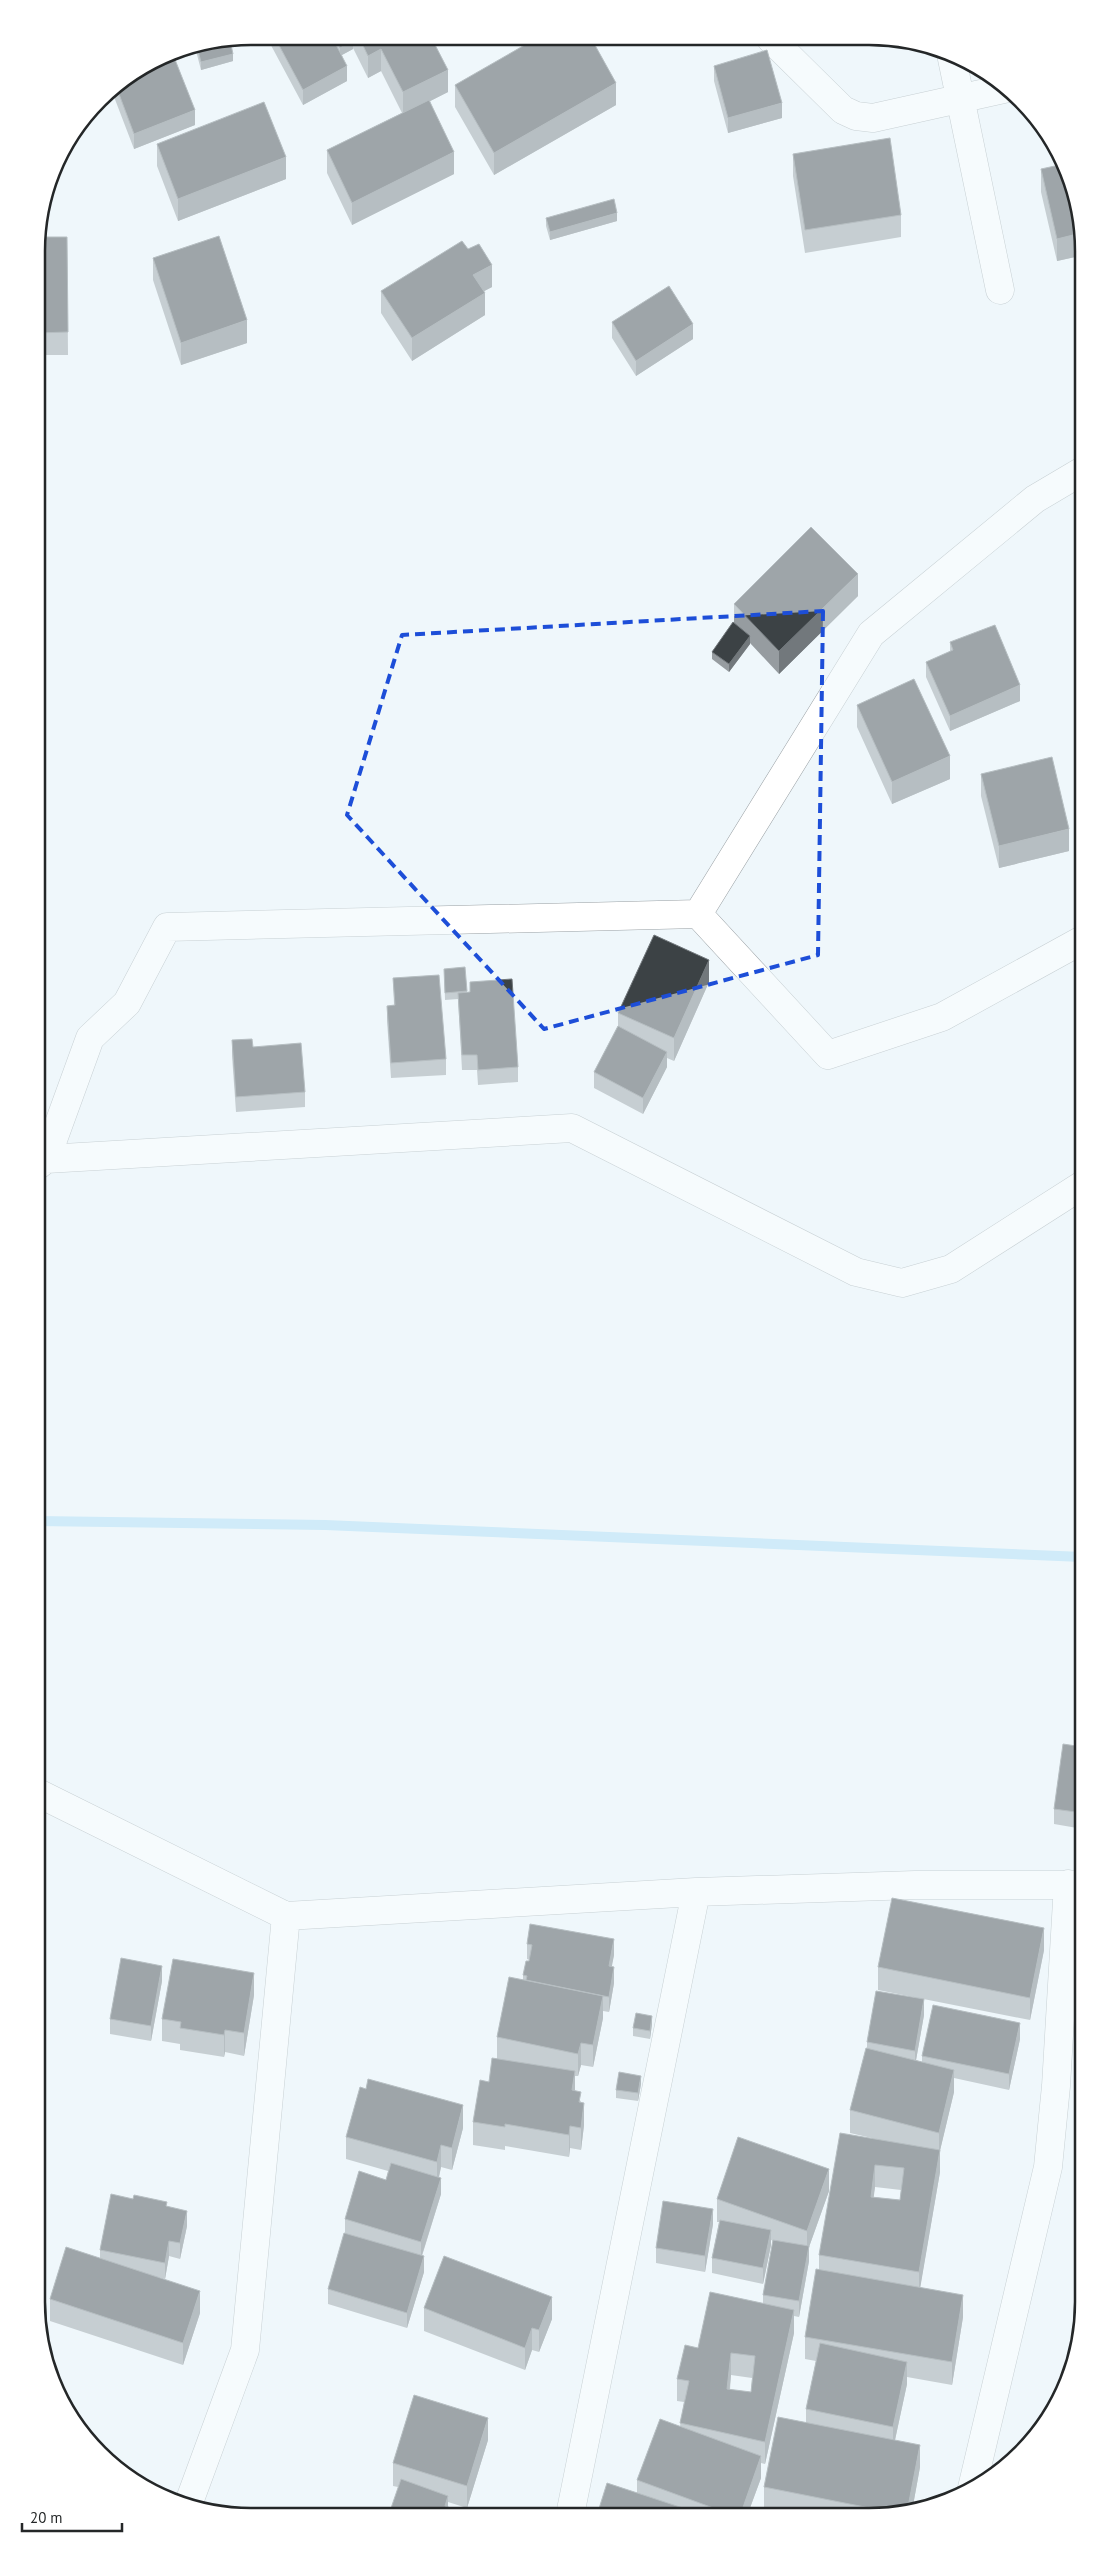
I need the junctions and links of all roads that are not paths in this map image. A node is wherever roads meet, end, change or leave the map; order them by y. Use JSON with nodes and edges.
{"nodes":[{"id":1,"x":777,"y":45,"type":"edge"},
{"id":2,"x":953,"y":63,"type":"edge"},
{"id":3,"x":997,"y":90,"type":"edge"},
{"id":4,"x":960,"y":99,"type":"junction"},
{"id":5,"x":1000,"y":290,"type":"dead end"},
{"id":6,"x":1075,"y":475,"type":"edge"},
{"id":7,"x":698,"y":914,"type":"junction"},
{"id":8,"x":1075,"y":944,"type":"edge"},
{"id":9,"x":45,"y":1152,"type":"edge"},
{"id":10,"x":45,"y":1162,"type":"edge"},
{"id":11,"x":1075,"y":1190,"type":"edge"},
{"id":12,"x":45,"y":1796,"type":"edge"},
{"id":13,"x":1075,"y":1884,"type":"edge"},
{"id":14,"x":696,"y":1892,"type":"junction"},
{"id":15,"x":1075,"y":1894,"type":"edge"},
{"id":16,"x":286,"y":1916,"type":"junction"},
{"id":17,"x":974,"y":2479,"type":"edge"},
{"id":18,"x":190,"y":2499,"type":"edge"},
{"id":19,"x":571,"y":2508,"type":"edge"}],
"edges":[{"from":1,"to":4,"type":"street"},
{"from":2,"to":4,"type":"street"},
{"from":3,"to":4,"type":"street"},
{"from":4,"to":5,"type":"street"},
{"from":6,"to":7,"type":"street"},
{"from":7,"to":8,"type":"street"},
{"from":7,"to":9,"type":"street"},
{"from":10,"to":11,"type":"street"},
{"from":12,"to":16,"type":"street"},
{"from":13,"to":14,"type":"street"},
{"from":14,"to":16,"type":"street"},
{"from":14,"to":19,"type":"street"},
{"from":15,"to":17,"type":"street"},
{"from":16,"to":18,"type":"street"}]}
